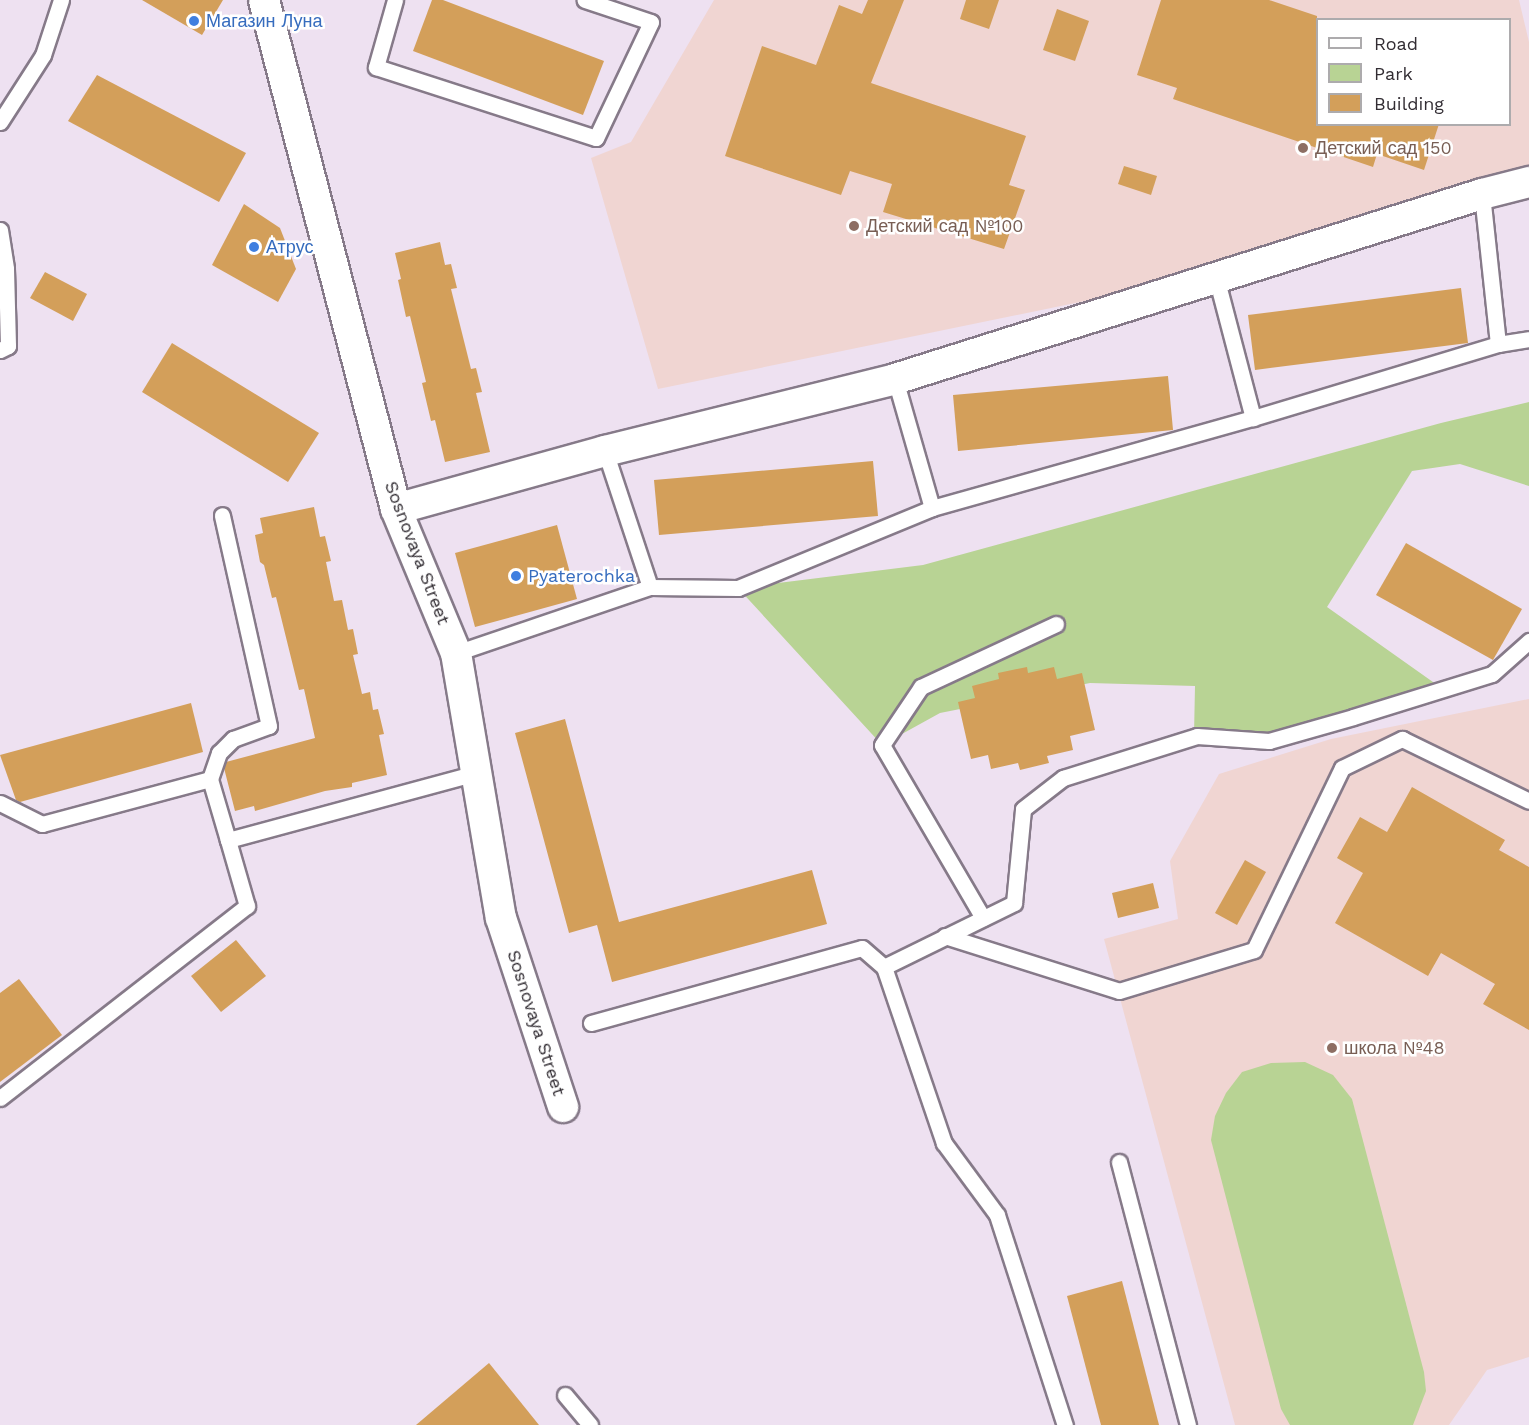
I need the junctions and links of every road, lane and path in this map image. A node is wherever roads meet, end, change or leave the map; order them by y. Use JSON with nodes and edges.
{"nodes":[{"id":1,"x":61,"y":0,"type":"edge"},
{"id":2,"x":264,"y":0,"type":"edge"},
{"id":3,"x":395,"y":0,"type":"edge"},
{"id":4,"x":585,"y":0,"type":"edge"},
{"id":5,"x":0,"y":122,"type":"edge"},
{"id":6,"x":1529,"y":182,"type":"edge"},
{"id":7,"x":1482,"y":194,"type":"junction"},
{"id":8,"x":0,"y":230,"type":"edge"},
{"id":9,"x":1216,"y":277,"type":"junction"},
{"id":10,"x":1529,"y":339,"type":"edge"},
{"id":11,"x":1498,"y":344,"type":"junction"},
{"id":12,"x":0,"y":350,"type":"edge"},
{"id":13,"x":895,"y":380,"type":"junction"},
{"id":14,"x":1252,"y":418,"type":"junction"},
{"id":15,"x":604,"y":452,"type":"junction"},
{"id":16,"x":396,"y":508,"type":"junction"},
{"id":17,"x":932,"y":508,"type":"junction"},
{"id":18,"x":222,"y":515,"type":"dead end"},
{"id":19,"x":650,"y":587,"type":"junction"},
{"id":20,"x":1056,"y":624,"type":"dead end"},
{"id":21,"x":1529,"y":641,"type":"edge"},
{"id":22,"x":456,"y":653,"type":"junction"},
{"id":23,"x":477,"y":773,"type":"junction"},
{"id":24,"x":210,"y":778,"type":"junction"},
{"id":25,"x":1529,"y":801,"type":"edge"},
{"id":26,"x":0,"y":803,"type":"edge"},
{"id":27,"x":228,"y":840,"type":"junction"},
{"id":28,"x":983,"y":918,"type":"junction"},
{"id":29,"x":945,"y":936,"type":"junction"},
{"id":30,"x":884,"y":967,"type":"junction"},
{"id":31,"x":591,"y":1023,"type":"dead end"},
{"id":32,"x":0,"y":1098,"type":"edge"},
{"id":33,"x":563,"y":1107,"type":"dead end"},
{"id":34,"x":1119,"y":1162,"type":"dead end"},
{"id":35,"x":565,"y":1395,"type":"dead end"},
{"id":36,"x":590,"y":1425,"type":"edge"},
{"id":37,"x":1065,"y":1425,"type":"edge"},
{"id":38,"x":1188,"y":1425,"type":"edge"}],
"edges":[{"from":1,"to":5,"type":"lane"},
{"from":2,"to":16,"type":"street","name":"Sosnovaya Street"},
{"from":3,"to":4,"type":"lane"},
{"from":6,"to":7,"type":"street"},
{"from":7,"to":9,"type":"street"},
{"from":7,"to":11,"type":"lane"},
{"from":8,"to":12,"type":"lane"},
{"from":9,"to":13,"type":"street"},
{"from":9,"to":14,"type":"lane"},
{"from":10,"to":11,"type":"lane"},
{"from":11,"to":14,"type":"lane"},
{"from":13,"to":15,"type":"street"},
{"from":13,"to":17,"type":"lane"},
{"from":14,"to":17,"type":"lane"},
{"from":15,"to":16,"type":"street"},
{"from":15,"to":19,"type":"lane"},
{"from":16,"to":22,"type":"street","name":"Sosnovaya Street"},
{"from":17,"to":19,"type":"lane"},
{"from":18,"to":24,"type":"lane"},
{"from":19,"to":22,"type":"lane"},
{"from":20,"to":28,"type":"lane"},
{"from":21,"to":28,"type":"lane"},
{"from":22,"to":23,"type":"street","name":"Sosnovaya Street"},
{"from":23,"to":27,"type":"lane"},
{"from":23,"to":33,"type":"street","name":"Sosnovaya Street"},
{"from":24,"to":26,"type":"lane"},
{"from":24,"to":27,"type":"lane"},
{"from":25,"to":29,"type":"lane"},
{"from":27,"to":32,"type":"lane"},
{"from":28,"to":29,"type":"lane"},
{"from":29,"to":30,"type":"lane"},
{"from":30,"to":31,"type":"lane"},
{"from":30,"to":37,"type":"lane"},
{"from":34,"to":38,"type":"lane"},
{"from":35,"to":36,"type":"lane"}]}
